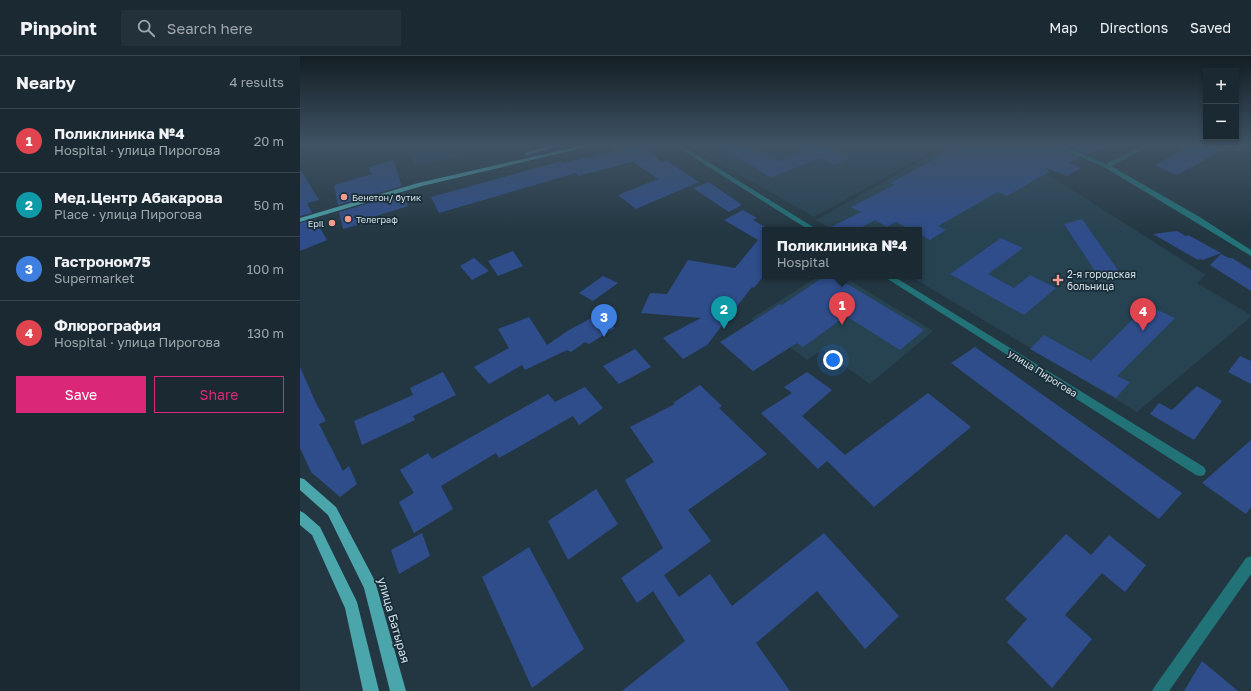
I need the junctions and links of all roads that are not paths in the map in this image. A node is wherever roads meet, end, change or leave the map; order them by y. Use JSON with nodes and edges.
{"nodes":[{"id":1,"x":434,"y":175,"type":"edge"},
{"id":2,"x":461,"y":175,"type":"edge"},
{"id":3,"x":725,"y":175,"type":"edge"},
{"id":4,"x":1121,"y":175,"type":"edge"},
{"id":5,"x":300,"y":214,"type":"edge"},
{"id":6,"x":300,"y":220,"type":"edge"},
{"id":7,"x":809,"y":227,"type":"edge"},
{"id":8,"x":1251,"y":254,"type":"edge"},
{"id":9,"x":892,"y":279,"type":"edge"},
{"id":10,"x":1200,"y":471,"type":"dead end"},
{"id":11,"x":302,"y":489,"type":"edge"},
{"id":12,"x":300,"y":517,"type":"edge"},
{"id":13,"x":1251,"y":563,"type":"edge"},
{"id":14,"x":371,"y":691,"type":"edge"},
{"id":15,"x":398,"y":691,"type":"edge"},
{"id":16,"x":1160,"y":691,"type":"edge"}],
"edges":[{"from":1,"to":5,"type":"main road"},
{"from":2,"to":6,"type":"main road"},
{"from":3,"to":7,"type":"street"},
{"from":4,"to":8,"type":"street"},
{"from":9,"to":10,"type":"street","name":"улица Пирогова"},
{"from":11,"to":15,"type":"main road","name":"улица Батырая"},
{"from":12,"to":14,"type":"main road"},
{"from":13,"to":16,"type":"street"}]}
